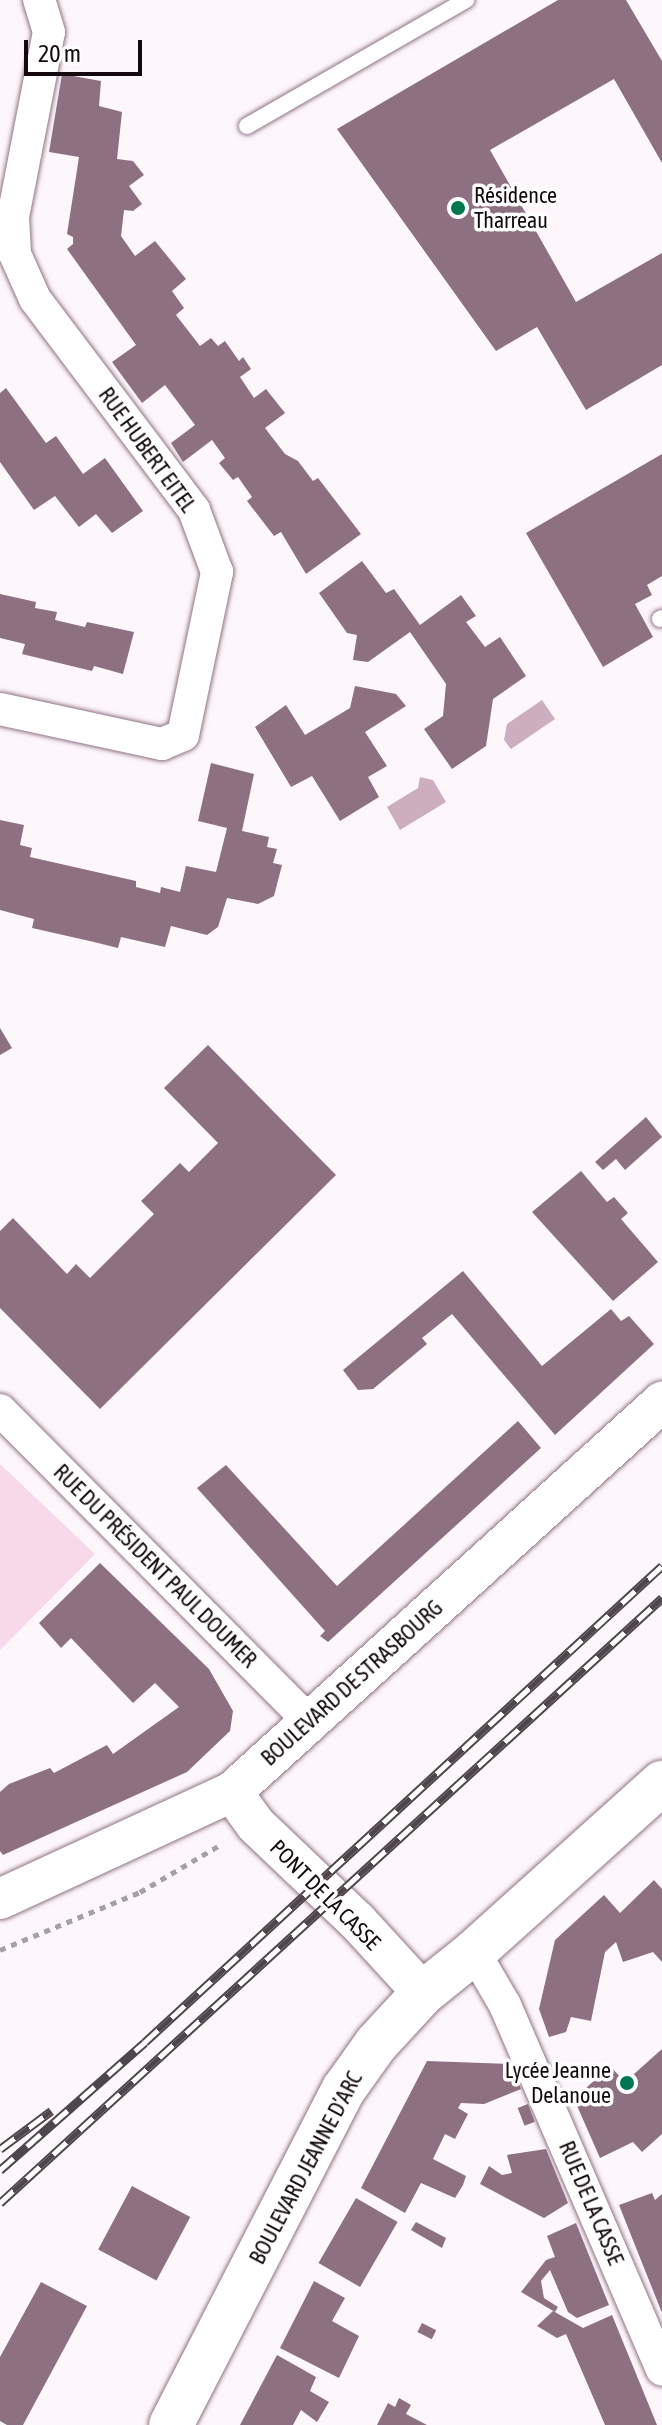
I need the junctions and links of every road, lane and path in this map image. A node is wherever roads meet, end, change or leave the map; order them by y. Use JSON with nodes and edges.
{"nodes":[{"id":1,"x":39,"y":0,"type":"edge"},
{"id":2,"x":466,"y":0,"type":"edge"},
{"id":3,"x":247,"y":126,"type":"dead end"},
{"id":4,"x":0,"y":709,"type":"edge"},
{"id":5,"x":662,"y":1402,"type":"edge"},
{"id":6,"x":0,"y":1410,"type":"edge"},
{"id":7,"x":310,"y":1722,"type":"junction"},
{"id":8,"x":662,"y":1783,"type":"edge"},
{"id":9,"x":232,"y":1792,"type":"junction"},
{"id":10,"x":255,"y":1824,"type":"junction"},
{"id":11,"x":0,"y":1899,"type":"edge"},
{"id":12,"x":0,"y":1950,"type":"edge"},
{"id":13,"x":474,"y":1952,"type":"junction"},
{"id":14,"x":423,"y":1993,"type":"junction"},
{"id":15,"x":662,"y":2370,"type":"edge"},
{"id":16,"x":171,"y":2425,"type":"edge"}],
"edges":[{"from":1,"to":4,"type":"street","name":"RUE HUBERT EITEL"},
{"from":2,"to":3,"type":"lane"},
{"from":5,"to":7,"type":"street","name":"BOULEVARD DE STRASBOURG"},
{"from":6,"to":7,"type":"street","name":"RUE DU PRÉSIDENT PAUL DOUMER"},
{"from":7,"to":9,"type":"street","name":"BOULEVARD DE STRASBOURG"},
{"from":8,"to":13,"type":"main road","name":"BOULEVARD JEANNE D’ARC"},
{"from":9,"to":10,"type":"street","name":"PONT DE LA CASSE"},
{"from":9,"to":11,"type":"street","name":"BOULEVARD DE STRASBOURG"},
{"from":10,"to":12,"type":"path"},
{"from":10,"to":14,"type":"street","name":"PONT DE LA CASSE"},
{"from":13,"to":14,"type":"main road","name":"BOULEVARD JEANNE D’ARC"},
{"from":13,"to":15,"type":"street","name":"RUE DE LA CASSE"},
{"from":14,"to":16,"type":"main road","name":"BOULEVARD JEANNE D’ARC"}]}
